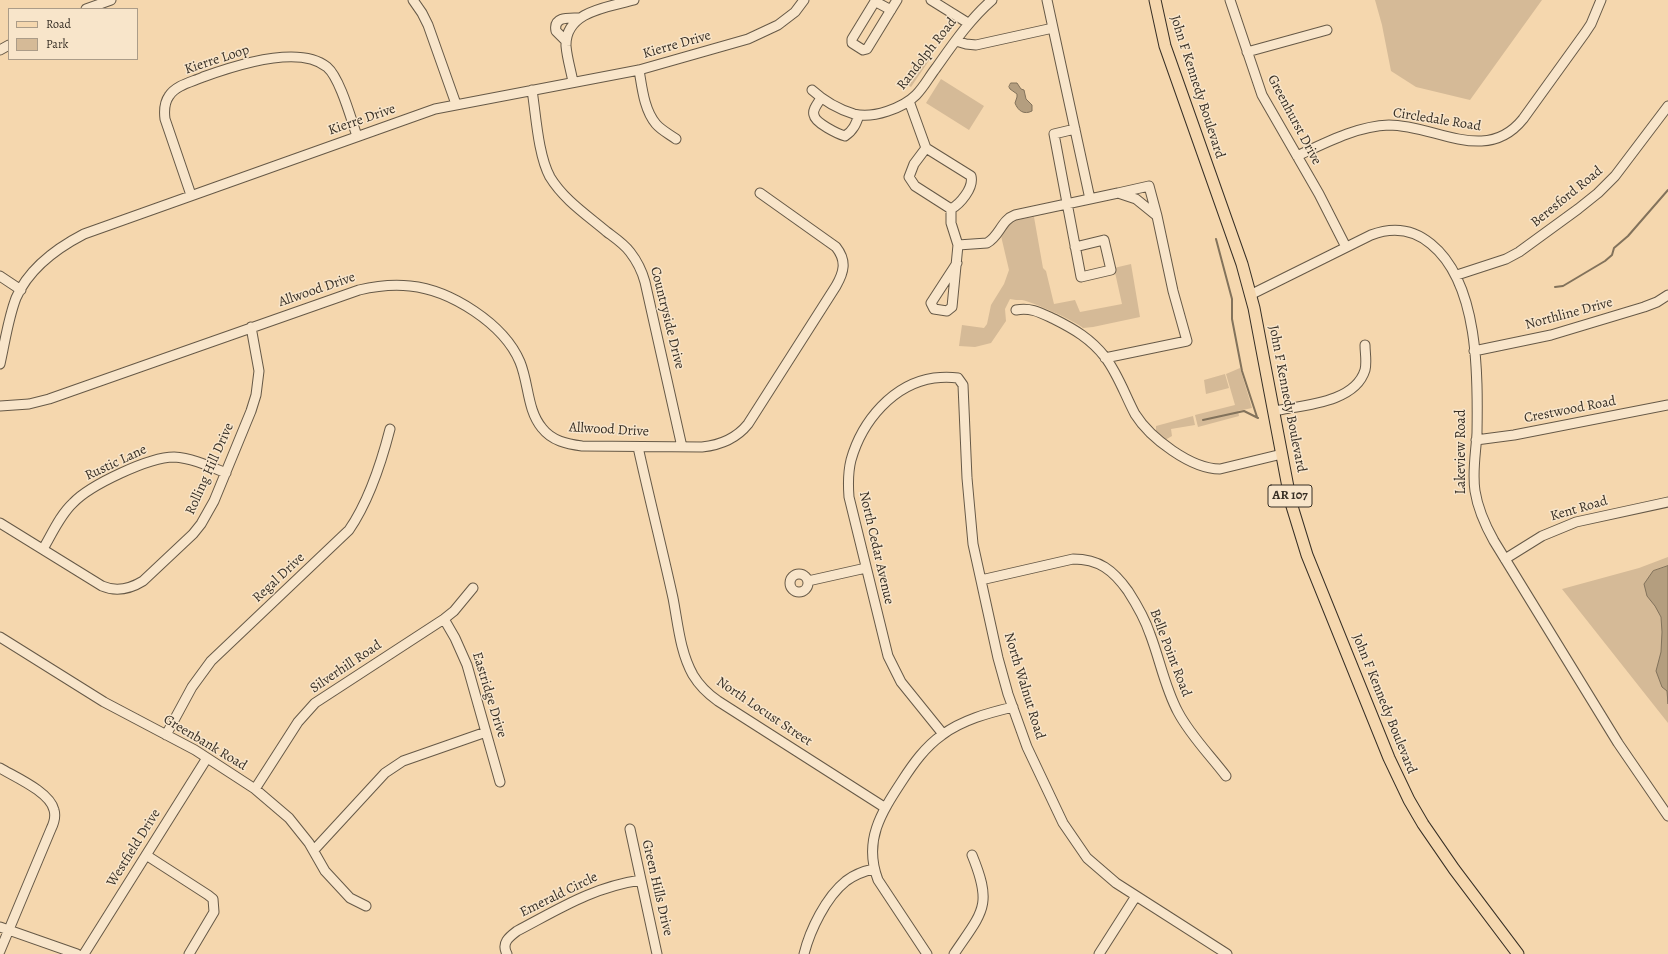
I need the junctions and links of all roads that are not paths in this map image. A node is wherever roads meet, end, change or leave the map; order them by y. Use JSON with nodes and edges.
{"nodes":[{"id":1,"x":111,"y":0,"type":"edge"},
{"id":2,"x":413,"y":0,"type":"edge"},
{"id":3,"x":634,"y":0,"type":"edge"},
{"id":4,"x":804,"y":0,"type":"edge"},
{"id":5,"x":897,"y":0,"type":"edge"},
{"id":6,"x":931,"y":0,"type":"edge"},
{"id":7,"x":992,"y":0,"type":"edge"},
{"id":8,"x":1046,"y":0,"type":"edge"},
{"id":9,"x":1155,"y":0,"type":"edge"},
{"id":10,"x":1230,"y":0,"type":"edge"},
{"id":11,"x":1601,"y":0,"type":"edge"},
{"id":12,"x":946,"y":4,"type":"edge"},
{"id":13,"x":89,"y":8,"type":"edge"},
{"id":14,"x":891,"y":10,"type":"junction"},
{"id":15,"x":580,"y":18,"type":"junction"},
{"id":16,"x":968,"y":23,"type":"junction"},
{"id":17,"x":1053,"y":28,"type":"junction"},
{"id":18,"x":1327,"y":30,"type":"dead end"},
{"id":19,"x":566,"y":41,"type":"junction"},
{"id":20,"x":956,"y":41,"type":"junction"},
{"id":21,"x":1247,"y":52,"type":"junction"},
{"id":22,"x":639,"y":70,"type":"junction"},
{"id":23,"x":573,"y":82,"type":"junction"},
{"id":24,"x":532,"y":90,"type":"junction"},
{"id":25,"x":812,"y":90,"type":"dead end"},
{"id":26,"x":821,"y":98,"type":"junction"},
{"id":27,"x":909,"y":101,"type":"junction"},
{"id":28,"x":456,"y":104,"type":"junction"},
{"id":29,"x":1668,"y":106,"type":"edge"},
{"id":30,"x":859,"y":115,"type":"junction"},
{"id":31,"x":1075,"y":129,"type":"junction"},
{"id":32,"x":357,"y":136,"type":"junction"},
{"id":33,"x":676,"y":139,"type":"dead end"},
{"id":34,"x":926,"y":148,"type":"junction"},
{"id":35,"x":1297,"y":156,"type":"junction"},
{"id":36,"x":1118,"y":193,"type":"junction"},
{"id":37,"x":760,"y":194,"type":"dead end"},
{"id":38,"x":191,"y":195,"type":"junction"},
{"id":39,"x":1090,"y":199,"type":"junction"},
{"id":40,"x":1067,"y":204,"type":"junction"},
{"id":41,"x":951,"y":209,"type":"junction"},
{"id":42,"x":1157,"y":216,"type":"junction"},
{"id":43,"x":958,"y":246,"type":"junction"},
{"id":44,"x":1075,"y":247,"type":"junction"},
{"id":45,"x":1346,"y":247,"type":"junction"},
{"id":46,"x":957,"y":263,"type":"junction"},
{"id":47,"x":1456,"y":275,"type":"junction"},
{"id":48,"x":0,"y":276,"type":"edge"},
{"id":49,"x":21,"y":290,"type":"junction"},
{"id":50,"x":1250,"y":295,"type":"junction"},
{"id":51,"x":1668,"y":295,"type":"edge"},
{"id":52,"x":1016,"y":310,"type":"dead end"},
{"id":53,"x":251,"y":327,"type":"junction"},
{"id":54,"x":1365,"y":345,"type":"dead end"},
{"id":55,"x":1474,"y":351,"type":"junction"},
{"id":56,"x":1105,"y":358,"type":"junction"},
{"id":57,"x":0,"y":364,"type":"edge"},
{"id":58,"x":945,"y":378,"type":"joint"},
{"id":59,"x":1668,"y":405,"type":"edge"},
{"id":60,"x":0,"y":406,"type":"edge"},
{"id":61,"x":1274,"y":411,"type":"junction"},
{"id":62,"x":390,"y":429,"type":"dead end"},
{"id":63,"x":1476,"y":440,"type":"junction"},
{"id":64,"x":638,"y":446,"type":"junction"},
{"id":65,"x":682,"y":447,"type":"junction"},
{"id":66,"x":1282,"y":454,"type":"junction"},
{"id":67,"x":226,"y":473,"type":"junction"},
{"id":68,"x":1668,"y":502,"type":"edge"},
{"id":69,"x":0,"y":523,"type":"edge"},
{"id":70,"x":43,"y":549,"type":"junction"},
{"id":71,"x":1505,"y":559,"type":"junction"},
{"id":72,"x":866,"y":568,"type":"junction"},
{"id":73,"x":981,"y":580,"type":"junction"},
{"id":74,"x":808,"y":581,"type":"dead end"},
{"id":75,"x":473,"y":588,"type":"dead end"},
{"id":76,"x":444,"y":619,"type":"junction"},
{"id":77,"x":0,"y":637,"type":"edge"},
{"id":78,"x":1012,"y":707,"type":"junction"},
{"id":79,"x":486,"y":732,"type":"junction"},
{"id":80,"x":943,"y":734,"type":"junction"},
{"id":81,"x":166,"y":735,"type":"junction"},
{"id":82,"x":207,"y":758,"type":"junction"},
{"id":83,"x":0,"y":768,"type":"edge"},
{"id":84,"x":1226,"y":776,"type":"dead end"},
{"id":85,"x":500,"y":782,"type":"dead end"},
{"id":86,"x":255,"y":789,"type":"junction"},
{"id":87,"x":884,"y":808,"type":"junction"},
{"id":88,"x":1668,"y":816,"type":"edge"},
{"id":89,"x":630,"y":829,"type":"dead end"},
{"id":90,"x":314,"y":850,"type":"junction"},
{"id":91,"x":146,"y":855,"type":"junction"},
{"id":92,"x":972,"y":855,"type":"dead end"},
{"id":93,"x":874,"y":869,"type":"junction"},
{"id":94,"x":641,"y":880,"type":"junction"},
{"id":95,"x":1136,"y":896,"type":"junction"},
{"id":96,"x":366,"y":906,"type":"dead end"},
{"id":97,"x":0,"y":928,"type":"edge"},
{"id":98,"x":10,"y":931,"type":"junction"},
{"id":99,"x":0,"y":951,"type":"edge"},
{"id":100,"x":77,"y":954,"type":"edge"},
{"id":101,"x":84,"y":954,"type":"edge"},
{"id":102,"x":189,"y":954,"type":"edge"},
{"id":103,"x":507,"y":954,"type":"edge"},
{"id":104,"x":657,"y":954,"type":"edge"},
{"id":105,"x":804,"y":954,"type":"edge"},
{"id":106,"x":927,"y":954,"type":"edge"},
{"id":107,"x":954,"y":954,"type":"edge"},
{"id":108,"x":1099,"y":954,"type":"edge"},
{"id":109,"x":1227,"y":954,"type":"edge"},
{"id":110,"x":1518,"y":954,"type":"edge"}],
"edges":[{"from":1,"to":13,"type":"street"},
{"from":2,"to":28,"type":"street"},
{"from":3,"to":15,"type":"street"},
{"from":4,"to":22,"type":"street","name":"Kierre Drive"},
{"from":5,"to":14,"type":"street"},
{"from":6,"to":12,"type":"street"},
{"from":7,"to":16,"type":"street","name":"Randolph Road"},
{"from":8,"to":17,"type":"street"},
{"from":9,"to":50,"type":"main road","name":"John F Kennedy Boulevard","number":"AR 107"},
{"from":10,"to":21,"type":"street","name":"Greenhurst Drive"},
{"from":11,"to":35,"type":"street","name":"Circledale Road"},
{"from":12,"to":16,"type":"street"},
{"from":14,"to":14,"type":"street"},
{"from":15,"to":19,"type":"street"},
{"from":15,"to":19,"type":"street"},
{"from":16,"to":20,"type":"street","name":"Randolph Road"},
{"from":17,"to":20,"type":"street"},
{"from":17,"to":31,"type":"street"},
{"from":18,"to":21,"type":"street"},
{"from":19,"to":23,"type":"street"},
{"from":20,"to":27,"type":"street","name":"Randolph Road"},
{"from":21,"to":35,"type":"street","name":"Greenhurst Drive"},
{"from":22,"to":23,"type":"street","name":"Kierre Drive"},
{"from":22,"to":33,"type":"street"},
{"from":23,"to":24,"type":"street","name":"Kierre Drive"},
{"from":24,"to":28,"type":"street","name":"Kierre Drive"},
{"from":24,"to":65,"type":"street","name":"Countryside Drive"},
{"from":25,"to":26,"type":"street","name":"Randolph Road"},
{"from":26,"to":30,"type":"street","name":"Randolph Road"},
{"from":26,"to":30,"type":"street"},
{"from":27,"to":30,"type":"street","name":"Randolph Road"},
{"from":27,"to":34,"type":"street"},
{"from":28,"to":32,"type":"street","name":"Kierre Drive"},
{"from":29,"to":47,"type":"street","name":"Beresford Road"},
{"from":31,"to":39,"type":"street"},
{"from":31,"to":40,"type":"street"},
{"from":32,"to":38,"type":"street","name":"Kierre Drive"},
{"from":32,"to":38,"type":"street","name":"Kierre Loop"},
{"from":34,"to":41,"type":"street"},
{"from":34,"to":41,"type":"street"},
{"from":35,"to":45,"type":"street","name":"Greenhurst Drive"},
{"from":36,"to":39,"type":"street"},
{"from":36,"to":42,"type":"street"},
{"from":36,"to":42,"type":"street"},
{"from":37,"to":65,"type":"street","name":"Allwood Drive"},
{"from":38,"to":49,"type":"street","name":"Kierre Drive"},
{"from":39,"to":40,"type":"street"},
{"from":40,"to":43,"type":"street"},
{"from":40,"to":44,"type":"street"},
{"from":41,"to":43,"type":"street"},
{"from":42,"to":56,"type":"street"},
{"from":43,"to":46,"type":"street"},
{"from":44,"to":44,"type":"street"},
{"from":45,"to":47,"type":"street","name":"Lakeview Road"},
{"from":45,"to":50,"type":"street","name":"Lakeview Road"},
{"from":46,"to":46,"type":"street"},
{"from":47,"to":55,"type":"street","name":"Lakeview Road"},
{"from":48,"to":49,"type":"street"},
{"from":49,"to":57,"type":"street","name":"Kierre Drive"},
{"from":50,"to":61,"type":"main road","name":"John F Kennedy Boulevard","number":"AR 107"},
{"from":51,"to":55,"type":"street","name":"Northline Drive"},
{"from":52,"to":56,"type":"street"},
{"from":53,"to":60,"type":"street","name":"Allwood Drive"},
{"from":53,"to":64,"type":"street","name":"Allwood Drive"},
{"from":53,"to":67,"type":"street","name":"Rolling Hill Drive"},
{"from":54,"to":61,"type":"street"},
{"from":55,"to":63,"type":"street","name":"Lakeview Road"},
{"from":56,"to":66,"type":"street"},
{"from":58,"to":72,"type":"street","name":"North Cedar Avenue"},
{"from":58,"to":73,"type":"street","name":"North Walnut Road"},
{"from":59,"to":63,"type":"street","name":"Crestwood Road"},
{"from":61,"to":66,"type":"main road","name":"John F Kennedy Boulevard","number":"AR 107"},
{"from":62,"to":81,"type":"street","name":"Regal Drive"},
{"from":63,"to":71,"type":"street","name":"Lakeview Road"},
{"from":64,"to":65,"type":"street","name":"Allwood Drive"},
{"from":64,"to":87,"type":"street","name":"North Locust Street"},
{"from":66,"to":110,"type":"main road","name":"John F Kennedy Boulevard","number":"AR 107"},
{"from":67,"to":70,"type":"street","name":"Rustic Lane"},
{"from":67,"to":70,"type":"street","name":"Rolling Hill Drive"},
{"from":68,"to":71,"type":"street","name":"Kent Road"},
{"from":69,"to":70,"type":"street","name":"Rolling Hill Drive"},
{"from":71,"to":88,"type":"street","name":"Lakeview Road"},
{"from":72,"to":74,"type":"street"},
{"from":72,"to":80,"type":"street","name":"North Cedar Avenue"},
{"from":73,"to":78,"type":"street","name":"North Walnut Road"},
{"from":73,"to":84,"type":"street","name":"Belle Point Road"},
{"from":75,"to":76,"type":"street","name":"Silverhill Road"},
{"from":76,"to":79,"type":"street","name":"Eastridge Drive"},
{"from":76,"to":86,"type":"street","name":"Silverhill Road"},
{"from":77,"to":81,"type":"street","name":"Greenbank Road"},
{"from":78,"to":80,"type":"street"},
{"from":78,"to":95,"type":"street","name":"North Walnut Road"},
{"from":79,"to":85,"type":"street","name":"Eastridge Drive"},
{"from":79,"to":90,"type":"street"},
{"from":80,"to":87,"type":"street"},
{"from":81,"to":82,"type":"street","name":"Greenbank Road"},
{"from":82,"to":86,"type":"street","name":"Greenbank Road"},
{"from":82,"to":91,"type":"street","name":"Westfield Drive"},
{"from":83,"to":98,"type":"street"},
{"from":86,"to":90,"type":"street","name":"Greenbank Road"},
{"from":87,"to":93,"type":"street"},
{"from":89,"to":94,"type":"street","name":"Green Hills Drive"},
{"from":90,"to":96,"type":"street","name":"Greenbank Road"},
{"from":91,"to":101,"type":"street","name":"Westfield Drive"},
{"from":91,"to":102,"type":"street"},
{"from":92,"to":107,"type":"street"},
{"from":93,"to":105,"type":"street"},
{"from":93,"to":106,"type":"street"},
{"from":94,"to":103,"type":"street","name":"Emerald Circle"},
{"from":94,"to":104,"type":"street","name":"Green Hills Drive"},
{"from":95,"to":108,"type":"street"},
{"from":95,"to":109,"type":"street","name":"North Walnut Road"},
{"from":97,"to":98,"type":"street"},
{"from":98,"to":99,"type":"street"},
{"from":98,"to":100,"type":"street"}]}
